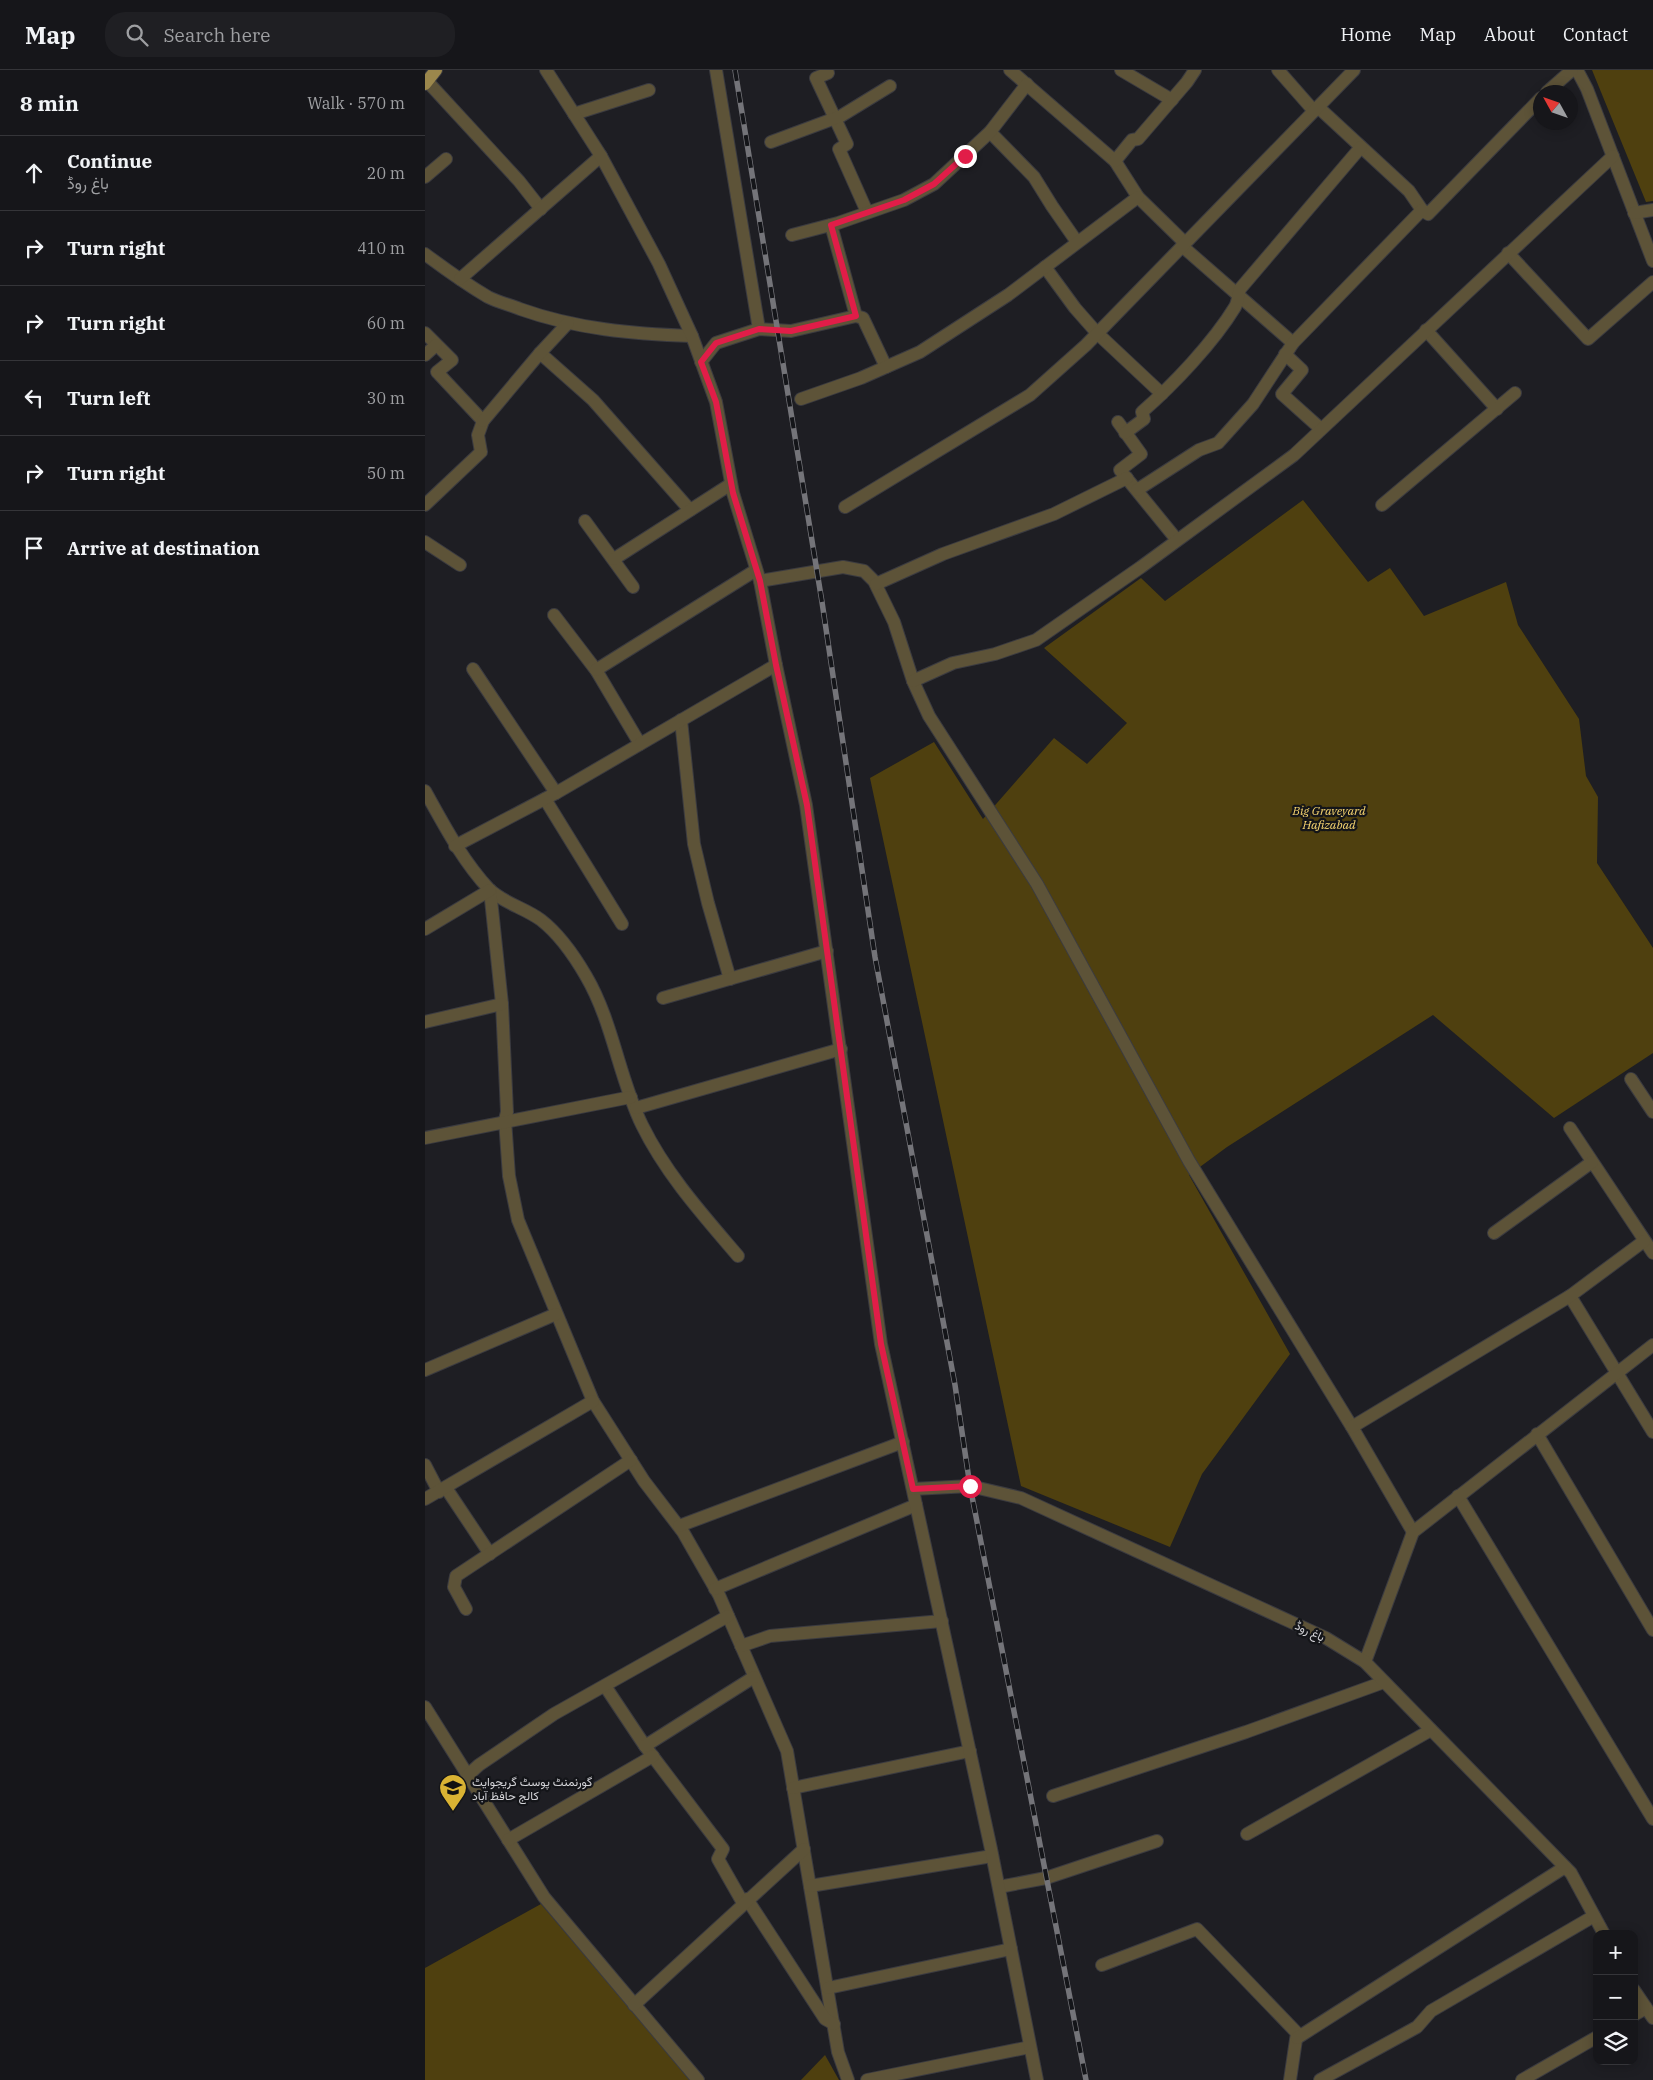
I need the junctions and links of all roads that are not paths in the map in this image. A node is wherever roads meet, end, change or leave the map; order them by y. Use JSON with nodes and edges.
{"nodes":[{"id":1,"x":436,"y":70,"type":"edge"},
{"id":2,"x":546,"y":70,"type":"edge"},
{"id":3,"x":716,"y":70,"type":"edge"},
{"id":4,"x":826,"y":70,"type":"edge"},
{"id":5,"x":1121,"y":70,"type":"edge"},
{"id":6,"x":1195,"y":70,"type":"edge"},
{"id":7,"x":1278,"y":70,"type":"edge"},
{"id":8,"x":1354,"y":70,"type":"edge"},
{"id":9,"x":1572,"y":70,"type":"edge"},
{"id":10,"x":1577,"y":70,"type":"edge"},
{"id":11,"x":1012,"y":71,"type":"edge"},
{"id":12,"x":426,"y":83,"type":"edge"},
{"id":13,"x":1027,"y":84,"type":"junction"},
{"id":14,"x":1555,"y":85,"type":"edge"},
{"id":15,"x":891,"y":86,"type":"dead end"},
{"id":16,"x":649,"y":90,"type":"dead end"},
{"id":17,"x":1172,"y":100,"type":"junction"},
{"id":18,"x":1533,"y":106,"type":"edge"},
{"id":19,"x":1316,"y":109,"type":"junction"},
{"id":20,"x":574,"y":114,"type":"junction"},
{"id":21,"x":834,"y":119,"type":"junction"},
{"id":22,"x":989,"y":132,"type":"junction"},
{"id":23,"x":771,"y":142,"type":"dead end"},
{"id":24,"x":1361,"y":147,"type":"junction"},
{"id":25,"x":601,"y":156,"type":"junction"},
{"id":26,"x":1613,"y":156,"type":"junction"},
{"id":27,"x":446,"y":159,"type":"dead end"},
{"id":28,"x":1115,"y":161,"type":"junction"},
{"id":29,"x":425,"y":177,"type":"edge"},
{"id":30,"x":1138,"y":198,"type":"junction"},
{"id":31,"x":541,"y":209,"type":"junction"},
{"id":32,"x":1422,"y":210,"type":"junction"},
{"id":33,"x":1653,"y":210,"type":"edge"},
{"id":34,"x":867,"y":212,"type":"junction"},
{"id":35,"x":1635,"y":213,"type":"junction"},
{"id":36,"x":831,"y":225,"type":"junction"},
{"id":37,"x":792,"y":235,"type":"dead end"},
{"id":38,"x":1077,"y":242,"type":"junction"},
{"id":39,"x":1184,"y":244,"type":"junction"},
{"id":40,"x":1508,"y":253,"type":"junction"},
{"id":41,"x":425,"y":254,"type":"edge"},
{"id":42,"x":1653,"y":261,"type":"edge"},
{"id":43,"x":1045,"y":266,"type":"junction"},
{"id":44,"x":460,"y":279,"type":"junction"},
{"id":45,"x":1653,"y":282,"type":"edge"},
{"id":46,"x":1239,"y":294,"type":"junction"},
{"id":47,"x":856,"y":316,"type":"junction"},
{"id":48,"x":568,"y":323,"type":"junction"},
{"id":49,"x":759,"y":329,"type":"junction"},
{"id":50,"x":1426,"y":330,"type":"junction"},
{"id":51,"x":425,"y":333,"type":"edge"},
{"id":52,"x":1097,"y":333,"type":"junction"},
{"id":53,"x":692,"y":336,"type":"junction"},
{"id":54,"x":1293,"y":343,"type":"junction"},
{"id":55,"x":436,"y":345,"type":"junction"},
{"id":56,"x":540,"y":353,"type":"junction"},
{"id":57,"x":425,"y":354,"type":"edge"},
{"id":58,"x":1285,"y":354,"type":"junction"},
{"id":59,"x":701,"y":362,"type":"junction"},
{"id":60,"x":886,"y":367,"type":"junction"},
{"id":61,"x":1515,"y":393,"type":"dead end"},
{"id":62,"x":1162,"y":394,"type":"junction"},
{"id":63,"x":801,"y":399,"type":"dead end"},
{"id":64,"x":1497,"y":409,"type":"junction"},
{"id":65,"x":483,"y":421,"type":"junction"},
{"id":66,"x":1117,"y":422,"type":"dead end"},
{"id":67,"x":1321,"y":429,"type":"junction"},
{"id":68,"x":1125,"y":434,"type":"junction"},
{"id":69,"x":1127,"y":478,"type":"junction"},
{"id":70,"x":731,"y":484,"type":"junction"},
{"id":71,"x":1137,"y":490,"type":"junction"},
{"id":72,"x":425,"y":505,"type":"edge"},
{"id":73,"x":1382,"y":505,"type":"dead end"},
{"id":74,"x":845,"y":507,"type":"dead end"},
{"id":75,"x":690,"y":510,"type":"junction"},
{"id":76,"x":585,"y":520,"type":"dead end"},
{"id":77,"x":1177,"y":540,"type":"junction"},
{"id":78,"x":425,"y":542,"type":"edge"},
{"id":79,"x":614,"y":559,"type":"junction"},
{"id":80,"x":460,"y":565,"type":"dead end"},
{"id":81,"x":758,"y":575,"type":"junction"},
{"id":82,"x":876,"y":584,"type":"junction"},
{"id":83,"x":633,"y":587,"type":"dead end"},
{"id":84,"x":554,"y":615,"type":"dead end"},
{"id":85,"x":776,"y":665,"type":"junction"},
{"id":86,"x":473,"y":669,"type":"dead end"},
{"id":87,"x":596,"y":670,"type":"junction"},
{"id":88,"x":913,"y":682,"type":"junction"},
{"id":89,"x":681,"y":720,"type":"junction"},
{"id":90,"x":640,"y":744,"type":"junction"},
{"id":91,"x":425,"y":790,"type":"edge"},
{"id":92,"x":550,"y":796,"type":"junction"},
{"id":93,"x":455,"y":846,"type":"junction"},
{"id":94,"x":490,"y":890,"type":"junction"},
{"id":95,"x":621,"y":924,"type":"dead end"},
{"id":96,"x":425,"y":929,"type":"edge"},
{"id":97,"x":827,"y":950,"type":"junction"},
{"id":98,"x":730,"y":979,"type":"junction"},
{"id":99,"x":663,"y":998,"type":"dead end"},
{"id":100,"x":502,"y":1004,"type":"junction"},
{"id":101,"x":425,"y":1022,"type":"edge"},
{"id":102,"x":841,"y":1049,"type":"junction"},
{"id":103,"x":1631,"y":1079,"type":"dead end"},
{"id":104,"x":634,"y":1102,"type":"junction"},
{"id":105,"x":1653,"y":1112,"type":"edge"},
{"id":106,"x":505,"y":1120,"type":"junction"},
{"id":107,"x":1570,"y":1128,"type":"dead end"},
{"id":108,"x":425,"y":1138,"type":"edge"},
{"id":109,"x":1592,"y":1162,"type":"junction"},
{"id":110,"x":1494,"y":1233,"type":"dead end"},
{"id":111,"x":1644,"y":1241,"type":"junction"},
{"id":112,"x":1653,"y":1253,"type":"edge"},
{"id":113,"x":738,"y":1256,"type":"dead end"},
{"id":114,"x":1570,"y":1296,"type":"junction"},
{"id":115,"x":556,"y":1314,"type":"junction"},
{"id":116,"x":1653,"y":1345,"type":"edge"},
{"id":117,"x":425,"y":1370,"type":"edge"},
{"id":118,"x":1618,"y":1373,"type":"junction"},
{"id":119,"x":593,"y":1401,"type":"junction"},
{"id":120,"x":1352,"y":1427,"type":"junction"},
{"id":121,"x":1653,"y":1432,"type":"edge"},
{"id":122,"x":1537,"y":1434,"type":"junction"},
{"id":123,"x":903,"y":1442,"type":"junction"},
{"id":124,"x":631,"y":1460,"type":"junction"},
{"id":125,"x":425,"y":1465,"type":"edge"},
{"id":126,"x":913,"y":1489,"type":"junction"},
{"id":127,"x":443,"y":1490,"type":"junction"},
{"id":128,"x":1458,"y":1496,"type":"junction"},
{"id":129,"x":425,"y":1499,"type":"edge"},
{"id":130,"x":916,"y":1506,"type":"junction"},
{"id":131,"x":679,"y":1526,"type":"junction"},
{"id":132,"x":1413,"y":1532,"type":"junction"},
{"id":133,"x":490,"y":1554,"type":"junction"},
{"id":134,"x":715,"y":1589,"type":"junction"},
{"id":135,"x":466,"y":1609,"type":"dead end"},
{"id":136,"x":728,"y":1616,"type":"junction"},
{"id":137,"x":942,"y":1621,"type":"junction"},
{"id":138,"x":1653,"y":1630,"type":"edge"},
{"id":139,"x":741,"y":1646,"type":"junction"},
{"id":140,"x":1365,"y":1662,"type":"junction"},
{"id":141,"x":754,"y":1677,"type":"junction"},
{"id":142,"x":1384,"y":1682,"type":"junction"},
{"id":143,"x":605,"y":1686,"type":"junction"},
{"id":144,"x":425,"y":1707,"type":"edge"},
{"id":145,"x":1431,"y":1730,"type":"junction"},
{"id":146,"x":649,"y":1751,"type":"junction"},
{"id":147,"x":970,"y":1751,"type":"junction"},
{"id":148,"x":468,"y":1775,"type":"junction"},
{"id":149,"x":793,"y":1788,"type":"junction"},
{"id":150,"x":1053,"y":1796,"type":"dead end"},
{"id":151,"x":1653,"y":1819,"type":"edge"},
{"id":152,"x":1247,"y":1834,"type":"dead end"},
{"id":153,"x":508,"y":1840,"type":"junction"},
{"id":154,"x":1157,"y":1841,"type":"dead end"},
{"id":155,"x":804,"y":1849,"type":"junction"},
{"id":156,"x":992,"y":1856,"type":"junction"},
{"id":157,"x":1565,"y":1867,"type":"junction"},
{"id":158,"x":810,"y":1886,"type":"junction"},
{"id":159,"x":999,"y":1887,"type":"junction"},
{"id":160,"x":745,"y":1901,"type":"junction"},
{"id":161,"x":1594,"y":1916,"type":"junction"},
{"id":162,"x":1601,"y":1930,"type":"edge"},
{"id":163,"x":1011,"y":1949,"type":"junction"},
{"id":164,"x":1102,"y":1965,"type":"dead end"},
{"id":165,"x":828,"y":1988,"type":"junction"},
{"id":166,"x":1638,"y":1996,"type":"edge"},
{"id":167,"x":634,"y":2005,"type":"junction"},
{"id":168,"x":1650,"y":2013,"type":"edge"},
{"id":169,"x":834,"y":2024,"type":"junction"},
{"id":170,"x":1297,"y":2038,"type":"junction"},
{"id":171,"x":1593,"y":2039,"type":"edge"},
{"id":172,"x":1030,"y":2047,"type":"junction"},
{"id":173,"x":698,"y":2080,"type":"edge"},
{"id":174,"x":848,"y":2080,"type":"edge"},
{"id":175,"x":867,"y":2080,"type":"edge"},
{"id":176,"x":1037,"y":2080,"type":"edge"},
{"id":177,"x":1290,"y":2080,"type":"edge"},
{"id":178,"x":1319,"y":2080,"type":"edge"},
{"id":179,"x":1522,"y":2080,"type":"edge"}],
"edges":[{"from":1,"to":12,"type":"main road"},
{"from":2,"to":20,"type":"street"},
{"from":3,"to":49,"type":"street"},
{"from":4,"to":21,"type":"street"},
{"from":5,"to":17,"type":"street"},
{"from":6,"to":17,"type":"street"},
{"from":7,"to":19,"type":"street"},
{"from":8,"to":19,"type":"street"},
{"from":9,"to":14,"type":"street"},
{"from":10,"to":26,"type":"street"},
{"from":11,"to":13,"type":"street"},
{"from":12,"to":31,"type":"street"},
{"from":13,"to":22,"type":"street"},
{"from":13,"to":28,"type":"street"},
{"from":15,"to":21,"type":"street"},
{"from":16,"to":20,"type":"street"},
{"from":17,"to":28,"type":"street"},
{"from":18,"to":32,"type":"street"},
{"from":19,"to":24,"type":"street"},
{"from":19,"to":39,"type":"street"},
{"from":20,"to":25,"type":"street"},
{"from":21,"to":23,"type":"street"},
{"from":21,"to":34,"type":"street"},
{"from":22,"to":34,"type":"street"},
{"from":22,"to":38,"type":"street"},
{"from":24,"to":32,"type":"street"},
{"from":24,"to":46,"type":"street"},
{"from":25,"to":31,"type":"street"},
{"from":25,"to":53,"type":"street"},
{"from":26,"to":35,"type":"street"},
{"from":26,"to":40,"type":"street"},
{"from":27,"to":29,"type":"street"},
{"from":28,"to":30,"type":"street"},
{"from":30,"to":38,"type":"street"},
{"from":30,"to":39,"type":"street"},
{"from":31,"to":44,"type":"street"},
{"from":32,"to":54,"type":"street"},
{"from":33,"to":35,"type":"street"},
{"from":34,"to":36,"type":"street"},
{"from":35,"to":42,"type":"street"},
{"from":36,"to":37,"type":"street"},
{"from":36,"to":47,"type":"street"},
{"from":38,"to":43,"type":"street"},
{"from":39,"to":46,"type":"street"},
{"from":39,"to":52,"type":"street"},
{"from":40,"to":45,"type":"street"},
{"from":40,"to":50,"type":"street"},
{"from":41,"to":44,"type":"street"},
{"from":43,"to":52,"type":"street"},
{"from":43,"to":60,"type":"street"},
{"from":44,"to":48,"type":"street"},
{"from":46,"to":54,"type":"street"},
{"from":46,"to":62,"type":"street"},
{"from":47,"to":49,"type":"street"},
{"from":47,"to":60,"type":"street"},
{"from":48,"to":53,"type":"street"},
{"from":48,"to":56,"type":"street"},
{"from":49,"to":59,"type":"street"},
{"from":50,"to":64,"type":"street"},
{"from":50,"to":67,"type":"street"},
{"from":51,"to":55,"type":"street"},
{"from":52,"to":62,"type":"street"},
{"from":52,"to":74,"type":"street"},
{"from":53,"to":59,"type":"street"},
{"from":54,"to":58,"type":"street"},
{"from":55,"to":57,"type":"street"},
{"from":55,"to":65,"type":"street"},
{"from":56,"to":65,"type":"street"},
{"from":56,"to":75,"type":"street"},
{"from":58,"to":67,"type":"street"},
{"from":58,"to":71,"type":"street"},
{"from":59,"to":70,"type":"street"},
{"from":60,"to":63,"type":"street"},
{"from":61,"to":64,"type":"street"},
{"from":62,"to":68,"type":"street"},
{"from":64,"to":73,"type":"street"},
{"from":65,"to":72,"type":"street"},
{"from":66,"to":68,"type":"street"},
{"from":67,"to":77,"type":"street"},
{"from":68,"to":69,"type":"street"},
{"from":69,"to":71,"type":"street"},
{"from":69,"to":82,"type":"street"},
{"from":70,"to":75,"type":"street"},
{"from":70,"to":81,"type":"street"},
{"from":71,"to":77,"type":"street"},
{"from":75,"to":79,"type":"street"},
{"from":76,"to":79,"type":"street"},
{"from":77,"to":88,"type":"street"},
{"from":78,"to":80,"type":"street"},
{"from":79,"to":83,"type":"street"},
{"from":81,"to":82,"type":"street"},
{"from":81,"to":85,"type":"street"},
{"from":81,"to":87,"type":"street"},
{"from":82,"to":88,"type":"street"},
{"from":84,"to":87,"type":"street"},
{"from":85,"to":89,"type":"street"},
{"from":85,"to":97,"type":"street"},
{"from":86,"to":92,"type":"street"},
{"from":87,"to":90,"type":"street"},
{"from":88,"to":120,"type":"street"},
{"from":89,"to":90,"type":"street"},
{"from":89,"to":98,"type":"street"},
{"from":90,"to":92,"type":"street"},
{"from":91,"to":93,"type":"street"},
{"from":92,"to":93,"type":"street"},
{"from":92,"to":95,"type":"street"},
{"from":93,"to":94,"type":"street"},
{"from":94,"to":96,"type":"street"},
{"from":94,"to":100,"type":"street"},
{"from":94,"to":104,"type":"street"},
{"from":97,"to":98,"type":"street"},
{"from":97,"to":102,"type":"street"},
{"from":98,"to":99,"type":"street"},
{"from":100,"to":101,"type":"street"},
{"from":100,"to":106,"type":"street"},
{"from":102,"to":104,"type":"street"},
{"from":102,"to":123,"type":"street"},
{"from":103,"to":105,"type":"street"},
{"from":104,"to":106,"type":"street"},
{"from":104,"to":113,"type":"street"},
{"from":106,"to":108,"type":"street"},
{"from":106,"to":115,"type":"street"},
{"from":107,"to":109,"type":"street"},
{"from":109,"to":110,"type":"street"},
{"from":109,"to":111,"type":"street"},
{"from":111,"to":112,"type":"street"},
{"from":111,"to":114,"type":"street"},
{"from":114,"to":118,"type":"street"},
{"from":114,"to":120,"type":"street"},
{"from":115,"to":117,"type":"street"},
{"from":115,"to":119,"type":"street"},
{"from":116,"to":118,"type":"street"},
{"from":118,"to":121,"type":"street"},
{"from":118,"to":122,"type":"street"},
{"from":119,"to":124,"type":"street"},
{"from":119,"to":127,"type":"street"},
{"from":120,"to":132,"type":"street"},
{"from":122,"to":128,"type":"street"},
{"from":122,"to":138,"type":"street"},
{"from":123,"to":126,"type":"street"},
{"from":123,"to":131,"type":"street"},
{"from":124,"to":131,"type":"street"},
{"from":124,"to":133,"type":"street"},
{"from":125,"to":127,"type":"street"},
{"from":126,"to":130,"type":"street"},
{"from":126,"to":140,"type":"street","name":"باغ روڈ"},
{"from":127,"to":129,"type":"street"},
{"from":127,"to":133,"type":"street"},
{"from":128,"to":132,"type":"street"},
{"from":128,"to":151,"type":"street"},
{"from":130,"to":134,"type":"street"},
{"from":130,"to":137,"type":"street"},
{"from":131,"to":134,"type":"street"},
{"from":132,"to":140,"type":"street"},
{"from":133,"to":135,"type":"street"},
{"from":134,"to":136,"type":"street"},
{"from":136,"to":139,"type":"street"},
{"from":136,"to":143,"type":"street"},
{"from":137,"to":139,"type":"street"},
{"from":137,"to":147,"type":"street"},
{"from":139,"to":141,"type":"street"},
{"from":140,"to":142,"type":"street","name":"باغ روڈ"},
{"from":141,"to":146,"type":"street"},
{"from":141,"to":149,"type":"street"},
{"from":142,"to":145,"type":"street","name":"باغ روڈ"},
{"from":142,"to":150,"type":"street"},
{"from":143,"to":146,"type":"street"},
{"from":143,"to":148,"type":"street"},
{"from":144,"to":148,"type":"street"},
{"from":145,"to":152,"type":"street"},
{"from":145,"to":157,"type":"street","name":"باغ روڈ"},
{"from":146,"to":153,"type":"street"},
{"from":146,"to":160,"type":"street"},
{"from":147,"to":149,"type":"street"},
{"from":147,"to":156,"type":"street"},
{"from":148,"to":153,"type":"street"},
{"from":149,"to":155,"type":"street"},
{"from":153,"to":167,"type":"street"},
{"from":154,"to":159,"type":"street"},
{"from":155,"to":158,"type":"street"},
{"from":155,"to":160,"type":"street"},
{"from":156,"to":158,"type":"street"},
{"from":156,"to":159,"type":"street"},
{"from":157,"to":161,"type":"street","name":"باغ روڈ"},
{"from":157,"to":170,"type":"street"},
{"from":158,"to":165,"type":"street"},
{"from":159,"to":163,"type":"street"},
{"from":160,"to":167,"type":"street"},
{"from":160,"to":169,"type":"street"},
{"from":161,"to":162,"type":"street","name":"باغ روڈ"},
{"from":161,"to":178,"type":"street"},
{"from":163,"to":165,"type":"street"},
{"from":163,"to":172,"type":"street"},
{"from":164,"to":170,"type":"street"},
{"from":165,"to":169,"type":"street"},
{"from":166,"to":168,"type":"street"},
{"from":167,"to":173,"type":"street"},
{"from":169,"to":174,"type":"street"},
{"from":170,"to":177,"type":"street"},
{"from":171,"to":179,"type":"street"},
{"from":172,"to":175,"type":"street"},
{"from":172,"to":176,"type":"street"}]}
